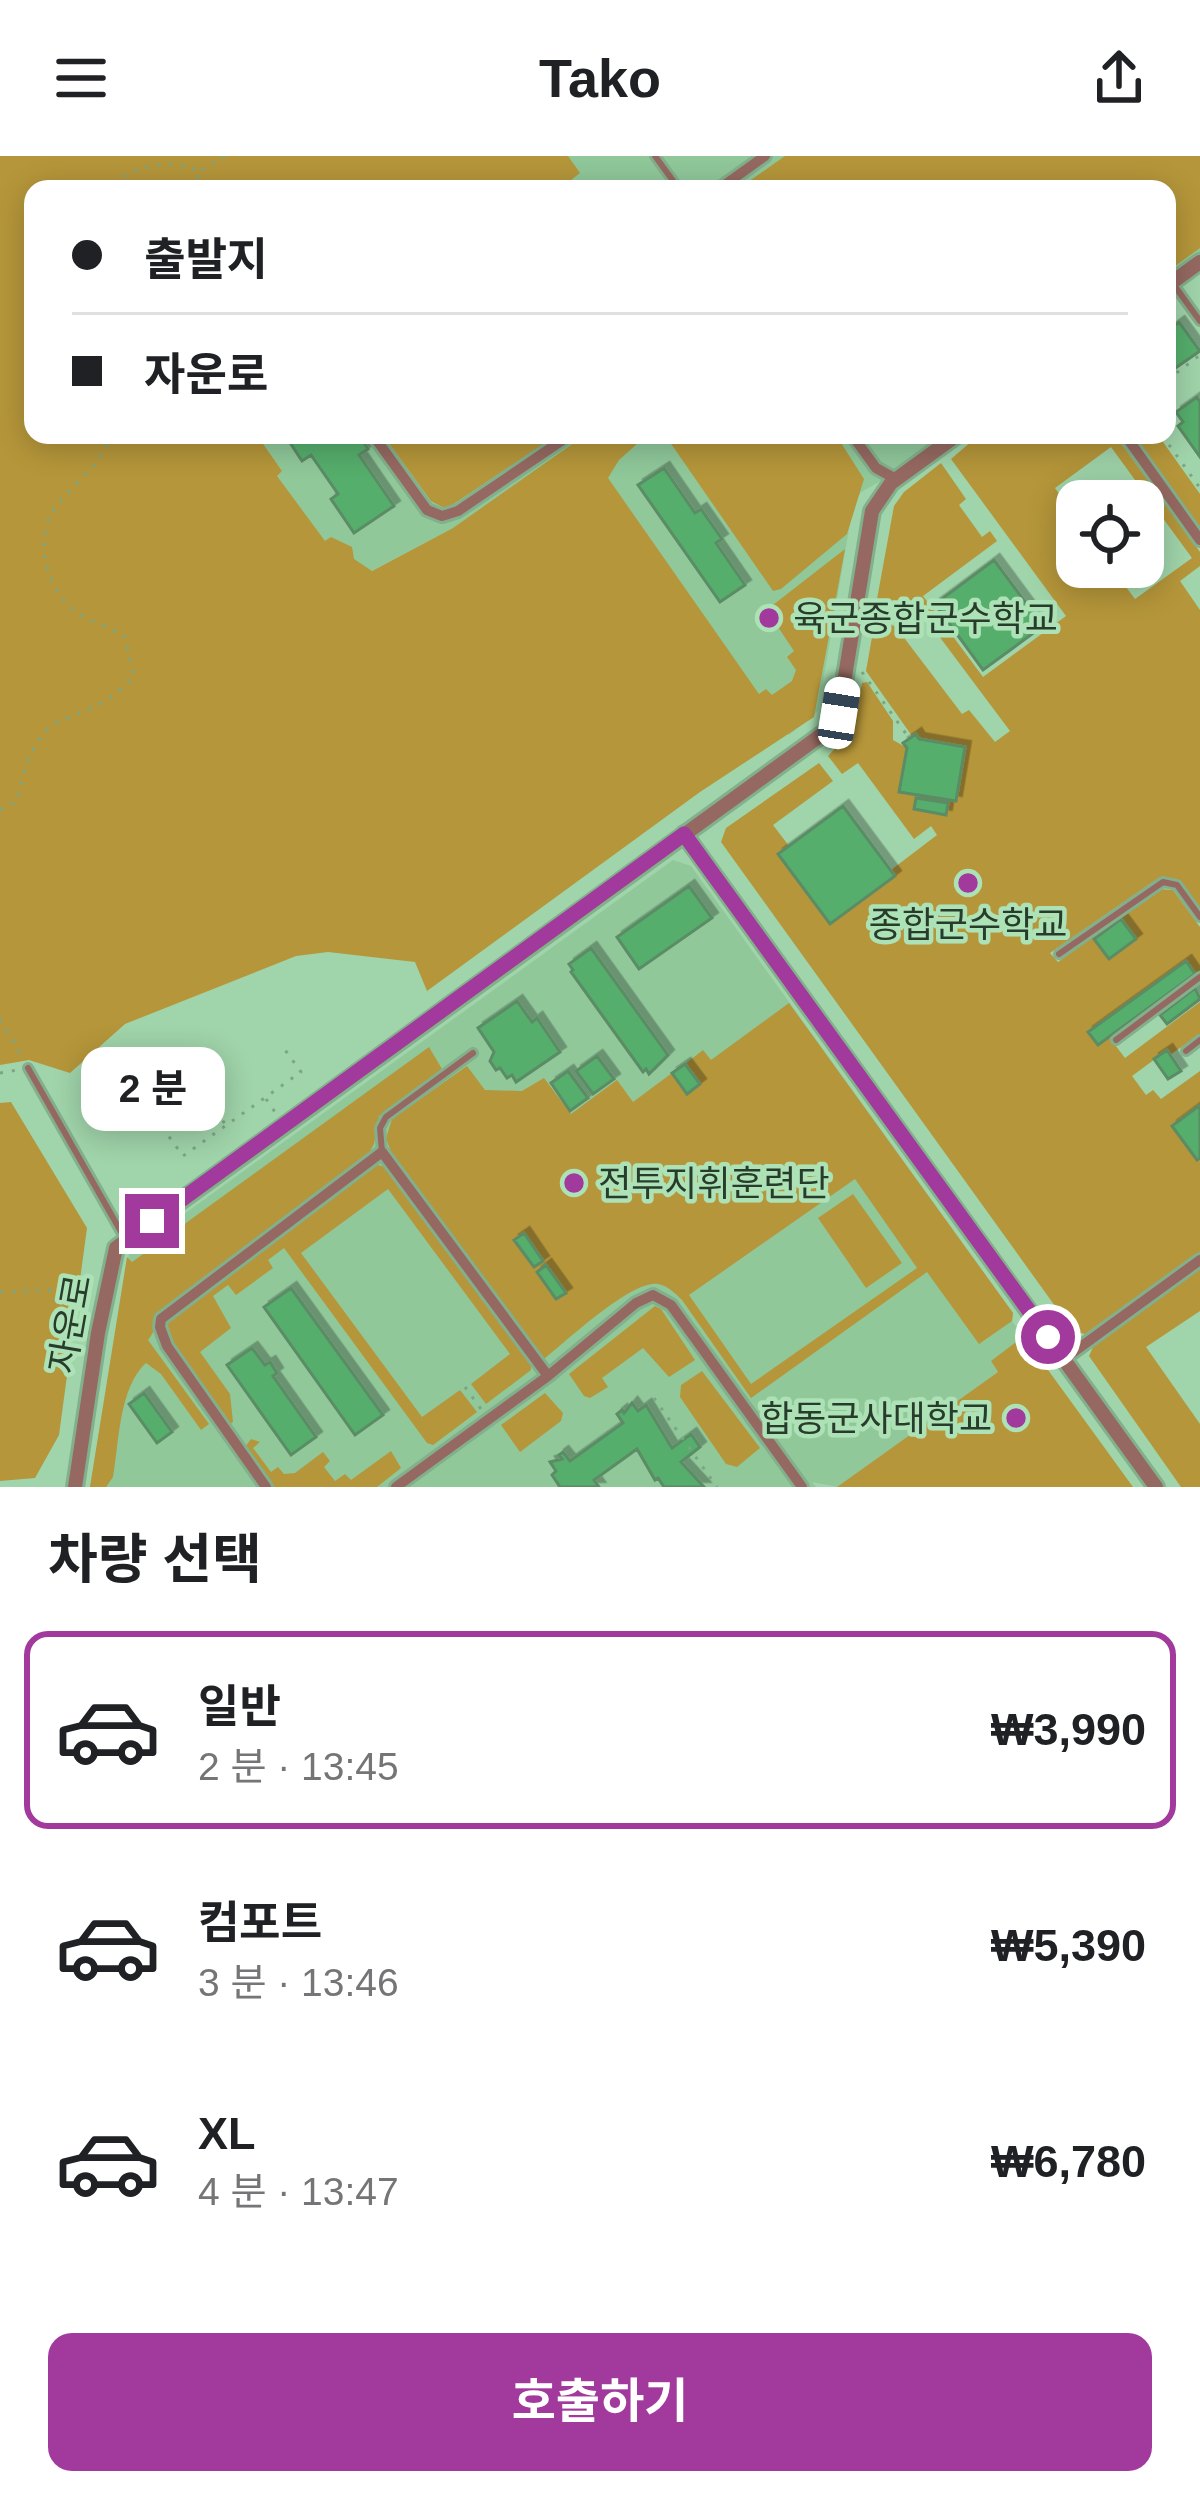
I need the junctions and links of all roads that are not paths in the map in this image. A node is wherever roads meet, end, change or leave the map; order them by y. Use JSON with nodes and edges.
{"nodes":[{"id":1,"x":765,"y":156,"type":"edge"},
{"id":2,"x":732,"y":180,"type":"edge"},
{"id":3,"x":1176,"y":291,"type":"edge"},
{"id":4,"x":1200,"y":321,"type":"edge"},
{"id":5,"x":380,"y":444,"type":"edge"},
{"id":6,"x":557,"y":444,"type":"edge"},
{"id":7,"x":859,"y":444,"type":"edge"},
{"id":8,"x":944,"y":444,"type":"edge"},
{"id":9,"x":1131,"y":444,"type":"edge"},
{"id":10,"x":876,"y":468,"type":"junction"},
{"id":11,"x":896,"y":478,"type":"junction"},
{"id":12,"x":876,"y":503,"type":"junction"},
{"id":13,"x":1200,"y":540,"type":"edge"},
{"id":14,"x":684,"y":834,"type":"junction"},
{"id":15,"x":1200,"y":917,"type":"edge"},
{"id":16,"x":1059,"y":954,"type":"dead end"},
{"id":17,"x":1200,"y":976,"type":"edge"},
{"id":18,"x":1116,"y":1040,"type":"dead end"},
{"id":19,"x":1200,"y":1040,"type":"edge"},
{"id":20,"x":1186,"y":1051,"type":"dead end"},
{"id":21,"x":473,"y":1053,"type":"dead end"},
{"id":22,"x":28,"y":1068,"type":"road end"},
{"id":23,"x":382,"y":1151,"type":"junction"},
{"id":24,"x":126,"y":1239,"type":"junction"},
{"id":25,"x":1200,"y":1260,"type":"edge"},
{"id":26,"x":1064,"y":1359,"type":"junction"},
{"id":27,"x":548,"y":1376,"type":"junction"},
{"id":28,"x":75,"y":1487,"type":"edge"},
{"id":29,"x":266,"y":1487,"type":"edge"},
{"id":30,"x":397,"y":1487,"type":"edge"},
{"id":31,"x":802,"y":1487,"type":"edge"},
{"id":32,"x":1156,"y":1487,"type":"edge"}],
"edges":[{"from":1,"to":2,"type":"street"},
{"from":3,"to":4,"type":"lane"},
{"from":5,"to":6,"type":"street"},
{"from":7,"to":10,"type":"street"},
{"from":8,"to":11,"type":"street"},
{"from":9,"to":13,"type":"street"},
{"from":10,"to":11,"type":"street"},
{"from":10,"to":12,"type":"street"},
{"from":11,"to":12,"type":"street"},
{"from":12,"to":14,"type":"street","name":"자운로"},
{"from":14,"to":24,"type":"street","name":"자운로"},
{"from":14,"to":26,"type":"street"},
{"from":15,"to":16,"type":"lane"},
{"from":17,"to":18,"type":"lane"},
{"from":19,"to":20,"type":"lane"},
{"from":21,"to":23,"type":"lane"},
{"from":22,"to":24,"type":"lane"},
{"from":23,"to":27,"type":"street"},
{"from":23,"to":29,"type":"street"},
{"from":24,"to":28,"type":"street","name":"자운로"},
{"from":25,"to":26,"type":"street"},
{"from":26,"to":32,"type":"street"},
{"from":27,"to":30,"type":"street"},
{"from":27,"to":31,"type":"street"}]}
